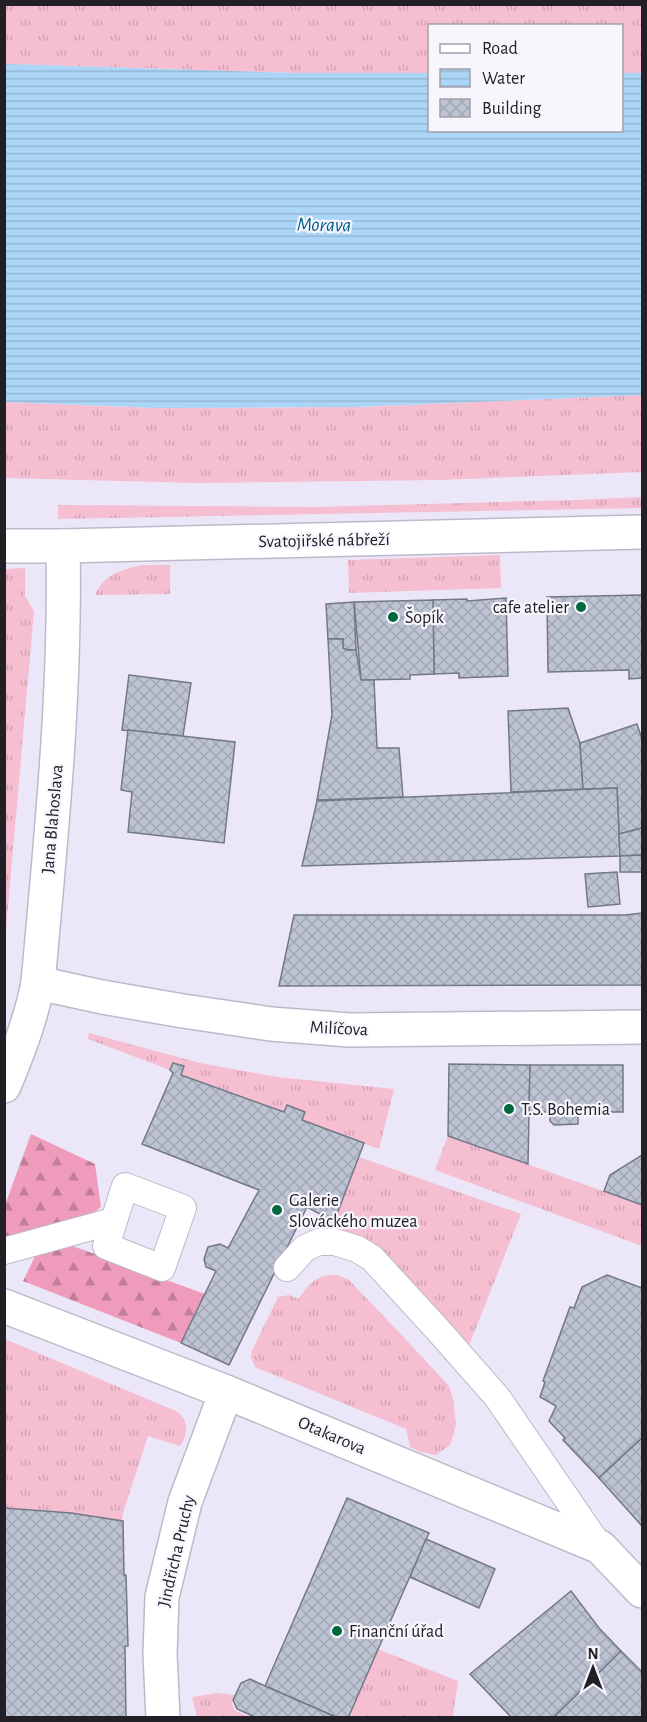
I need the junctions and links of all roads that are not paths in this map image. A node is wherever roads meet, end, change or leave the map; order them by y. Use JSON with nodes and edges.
{"nodes":[{"id":1,"x":642,"y":532,"type":"edge"},
{"id":2,"x":4,"y":546,"type":"edge"},
{"id":3,"x":63,"y":546,"type":"junction"},
{"id":4,"x":38,"y":983,"type":"junction"},
{"id":5,"x":642,"y":1028,"type":"edge"},
{"id":6,"x":4,"y":1086,"type":"edge"},
{"id":7,"x":113,"y":1221,"type":"dead end"},
{"id":8,"x":4,"y":1251,"type":"edge"},
{"id":9,"x":287,"y":1268,"type":"dead end"},
{"id":10,"x":4,"y":1306,"type":"edge"},
{"id":11,"x":226,"y":1392,"type":"junction"},
{"id":12,"x":600,"y":1547,"type":"junction"},
{"id":13,"x":642,"y":1591,"type":"edge"},
{"id":14,"x":163,"y":1718,"type":"edge"}],
"edges":[{"from":1,"to":3,"type":"street","name":"Svatojiřské nábřeží"},
{"from":2,"to":3,"type":"street","name":"Svatojiřské nábřeží"},
{"from":3,"to":4,"type":"street","name":"Jana Blahoslava"},
{"from":4,"to":5,"type":"street","name":"Milíčova"},
{"from":4,"to":6,"type":"street","name":"Jana Blahoslava"},
{"from":7,"to":8,"type":"lane"},
{"from":9,"to":12,"type":"lane"},
{"from":10,"to":11,"type":"street","name":"Otakarova"},
{"from":11,"to":12,"type":"street","name":"Otakarova"},
{"from":11,"to":14,"type":"street","name":"Jindřicha Pruchy"},
{"from":12,"to":13,"type":"street","name":"Otakarova"}]}
